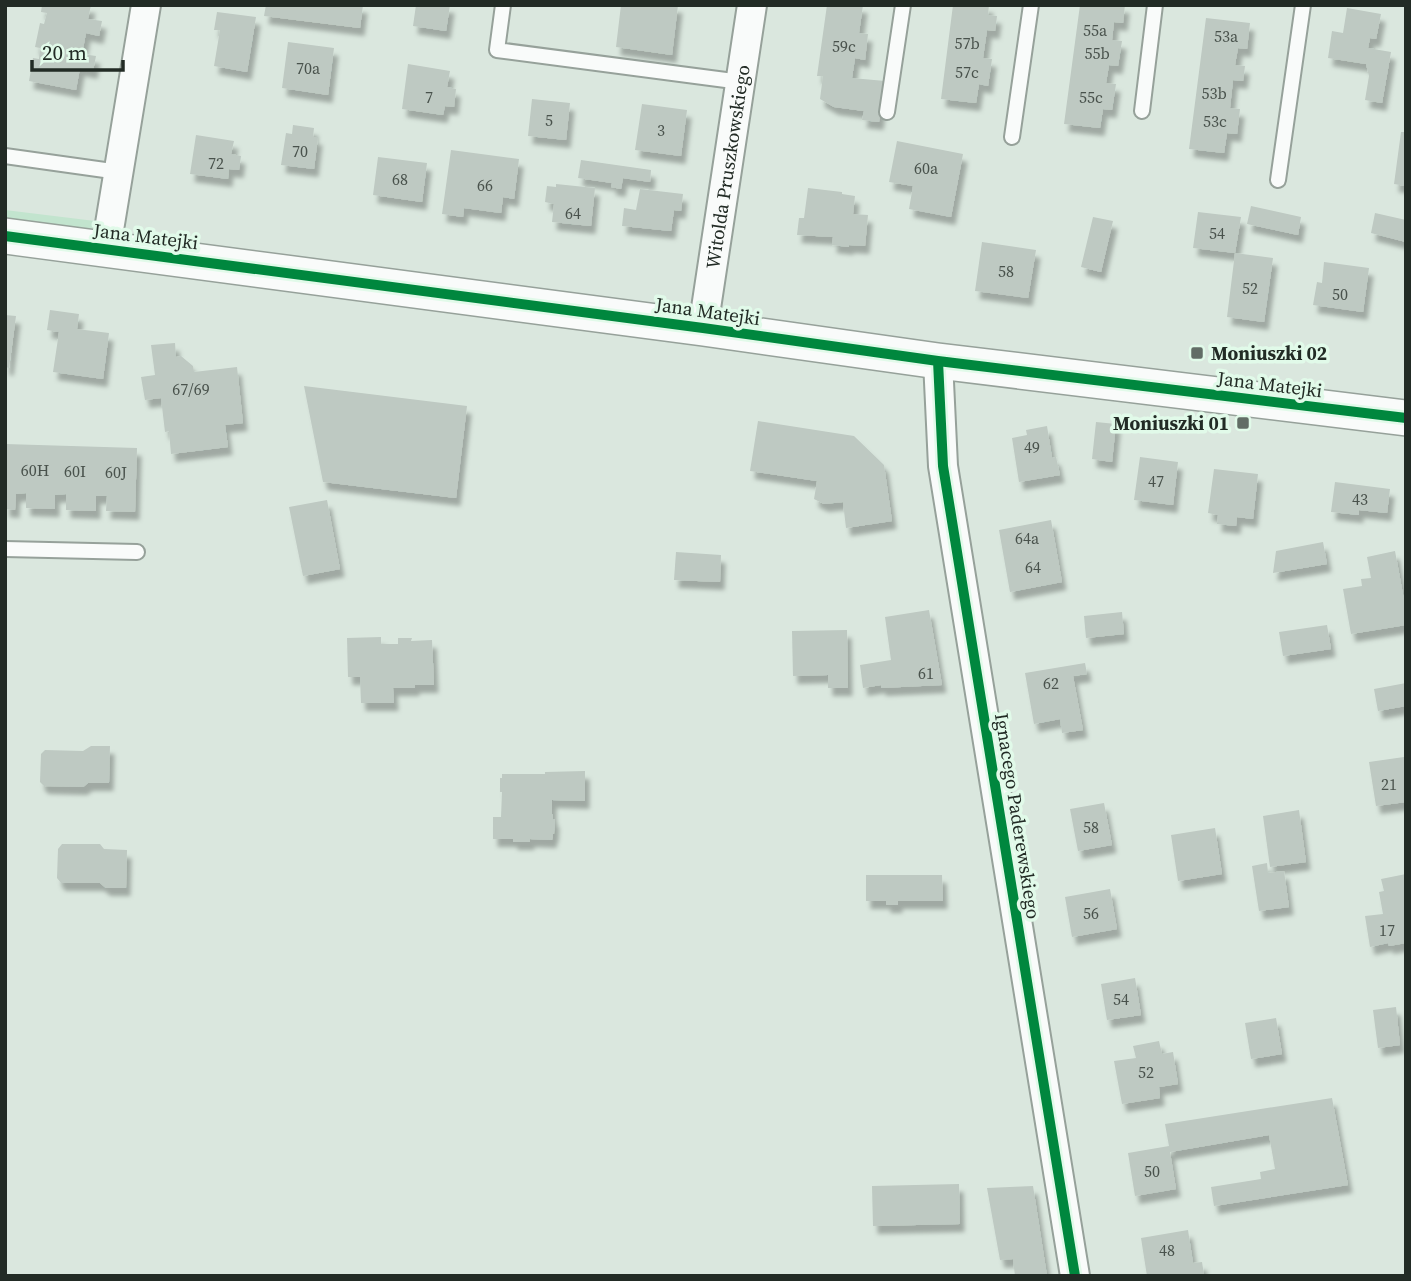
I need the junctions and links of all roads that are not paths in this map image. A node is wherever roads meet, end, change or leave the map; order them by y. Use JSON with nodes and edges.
{"nodes":[{"id":1,"x":146,"y":5,"type":"edge"},
{"id":2,"x":503,"y":5,"type":"edge"},
{"id":3,"x":752,"y":5,"type":"edge"},
{"id":4,"x":903,"y":5,"type":"edge"},
{"id":5,"x":1031,"y":5,"type":"edge"},
{"id":6,"x":1155,"y":5,"type":"edge"},
{"id":7,"x":1303,"y":5,"type":"edge"},
{"id":8,"x":741,"y":82,"type":"junction"},
{"id":9,"x":1142,"y":111,"type":"dead end"},
{"id":10,"x":887,"y":112,"type":"dead end"},
{"id":11,"x":1012,"y":138,"type":"dead end"},
{"id":12,"x":5,"y":156,"type":"edge"},
{"id":13,"x":119,"y":172,"type":"junction"},
{"id":14,"x":1278,"y":180,"type":"dead end"},
{"id":15,"x":5,"y":236,"type":"edge"},
{"id":16,"x":106,"y":248,"type":"junction"},
{"id":17,"x":703,"y":328,"type":"junction"},
{"id":18,"x":938,"y":361,"type":"junction"},
{"id":19,"x":1406,"y":418,"type":"edge"},
{"id":20,"x":5,"y":549,"type":"edge"},
{"id":21,"x":137,"y":552,"type":"dead end"},
{"id":22,"x":1075,"y":1276,"type":"edge"}],
"edges":[{"from":1,"to":13,"type":"street"},
{"from":2,"to":8,"type":"lane"},
{"from":3,"to":8,"type":"street","name":"Witolda Pruszkowskiego"},
{"from":4,"to":10,"type":"lane"},
{"from":5,"to":11,"type":"lane"},
{"from":6,"to":9,"type":"lane"},
{"from":7,"to":14,"type":"lane"},
{"from":8,"to":17,"type":"street","name":"Witolda Pruszkowskiego"},
{"from":12,"to":13,"type":"lane"},
{"from":13,"to":16,"type":"street"},
{"from":15,"to":16,"type":"street","name":"Jana Matejki"},
{"from":16,"to":17,"type":"street","name":"Jana Matejki"},
{"from":17,"to":18,"type":"street","name":"Jana Matejki"},
{"from":18,"to":19,"type":"street","name":"Jana Matejki"},
{"from":18,"to":22,"type":"street","name":"Ignacego Paderewskiego"},
{"from":20,"to":21,"type":"lane"}]}
